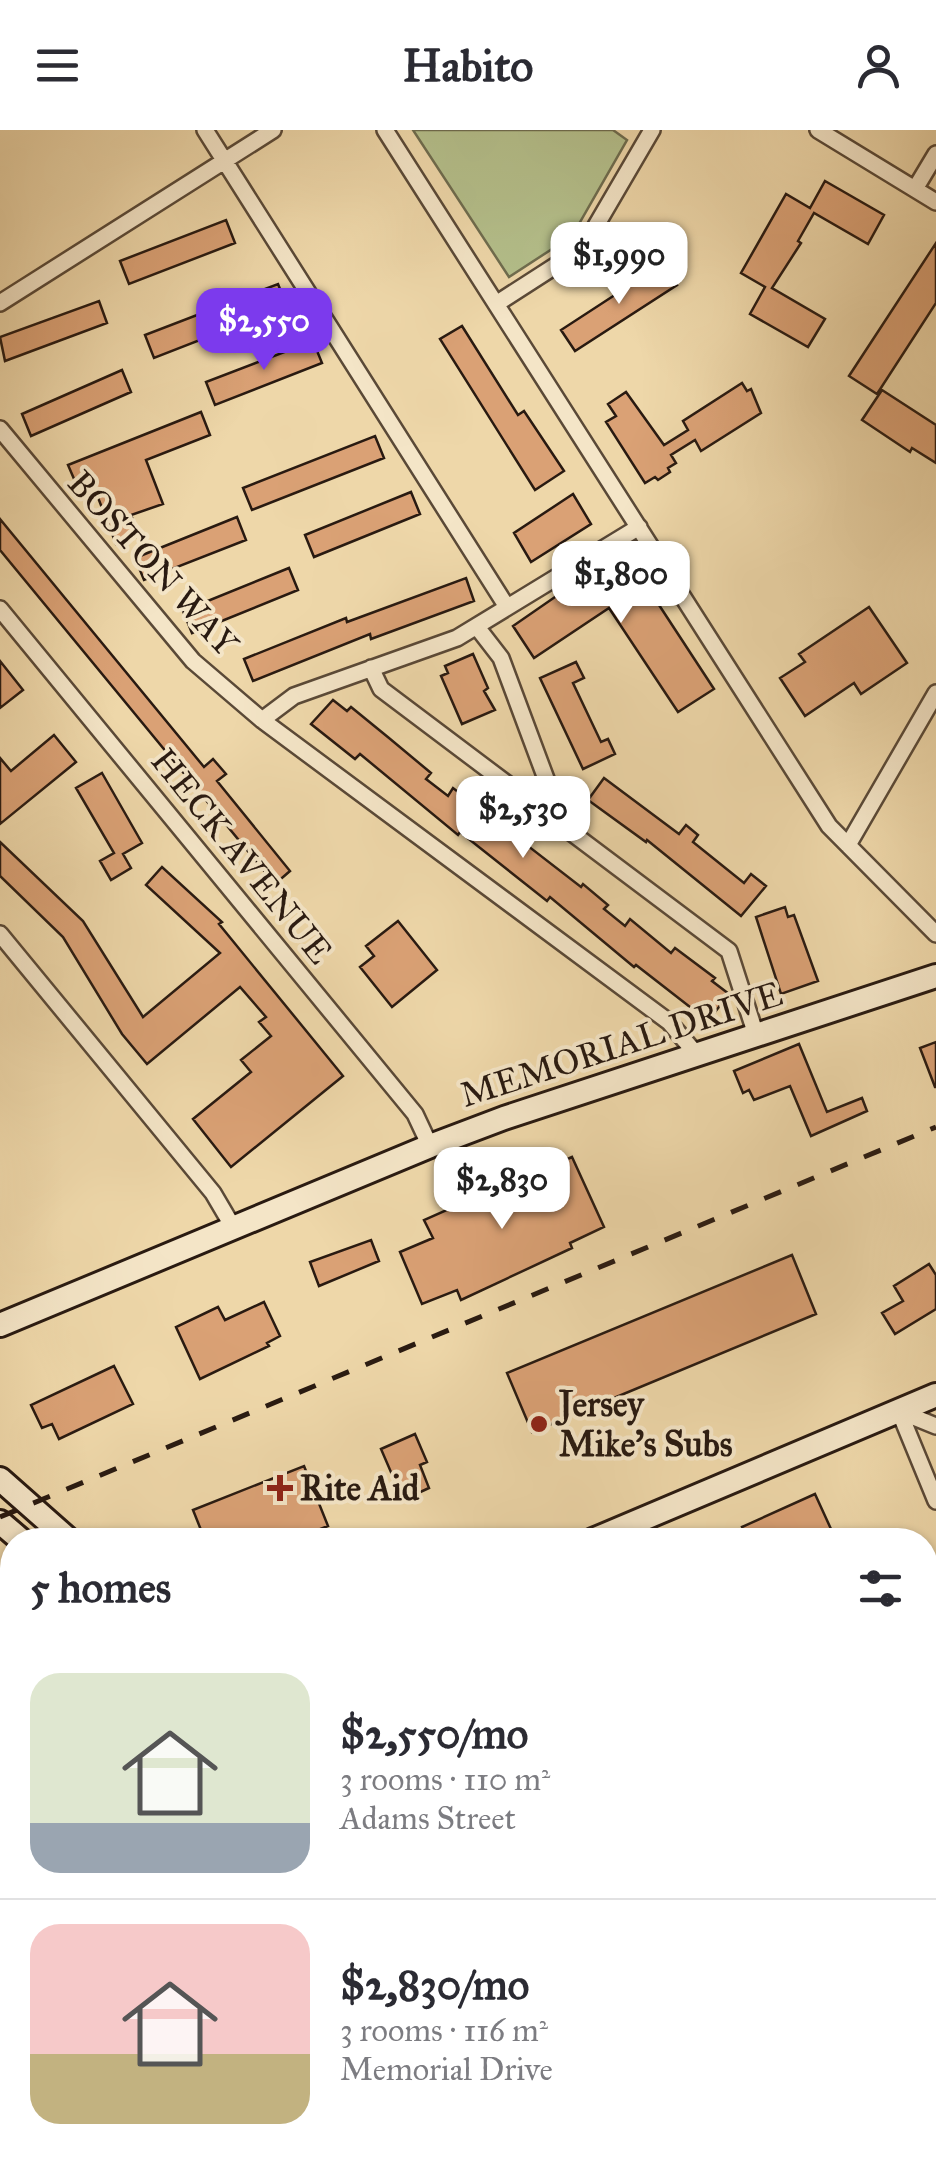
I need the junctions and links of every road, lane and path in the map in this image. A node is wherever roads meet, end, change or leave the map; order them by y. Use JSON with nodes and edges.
{"nodes":[{"id":1,"x":204,"y":130,"type":"edge"},
{"id":2,"x":272,"y":130,"type":"edge"},
{"id":3,"x":385,"y":130,"type":"edge"},
{"id":4,"x":652,"y":130,"type":"edge"},
{"id":5,"x":818,"y":130,"type":"edge"},
{"id":6,"x":936,"y":154,"type":"edge"},
{"id":7,"x":225,"y":160,"type":"junction"},
{"id":8,"x":915,"y":190,"type":"junction"},
{"id":9,"x":936,"y":202,"type":"edge"},
{"id":10,"x":0,"y":303,"type":"edge"},
{"id":11,"x":496,"y":304,"type":"junction"},
{"id":12,"x":0,"y":429,"type":"edge"},
{"id":13,"x":638,"y":527,"type":"junction"},
{"id":14,"x":507,"y":607,"type":"junction"},
{"id":15,"x":0,"y":610,"type":"edge"},
{"id":16,"x":477,"y":626,"type":"junction"},
{"id":17,"x":371,"y":668,"type":"junction"},
{"id":18,"x":934,"y":699,"type":"edge"},
{"id":19,"x":262,"y":720,"type":"junction"},
{"id":20,"x":564,"y":827,"type":"junction"},
{"id":21,"x":848,"y":845,"type":"junction"},
{"id":22,"x":0,"y":934,"type":"edge"},
{"id":23,"x":936,"y":934,"type":"edge"},
{"id":24,"x":936,"y":976,"type":"edge"},
{"id":25,"x":756,"y":1036,"type":"junction"},
{"id":26,"x":698,"y":1056,"type":"junction"},
{"id":27,"x":430,"y":1146,"type":"junction"},
{"id":28,"x":233,"y":1227,"type":"junction"},
{"id":29,"x":0,"y":1325,"type":"edge"},
{"id":30,"x":936,"y":1395,"type":"edge"},
{"id":31,"x":899,"y":1411,"type":"junction"},
{"id":32,"x":936,"y":1426,"type":"edge"},
{"id":33,"x":0,"y":1479,"type":"edge"},
{"id":34,"x":936,"y":1501,"type":"edge"},
{"id":35,"x":55,"y":1528,"type":"edge"},
{"id":36,"x":622,"y":1528,"type":"edge"}],
"edges":[{"from":1,"to":7,"type":"street"},
{"from":2,"to":7,"type":"street"},
{"from":3,"to":11,"type":"street"},
{"from":4,"to":11,"type":"street"},
{"from":5,"to":8,"type":"street"},
{"from":6,"to":8,"type":"street"},
{"from":7,"to":10,"type":"street"},
{"from":7,"to":14,"type":"street"},
{"from":8,"to":9,"type":"street"},
{"from":11,"to":13,"type":"street"},
{"from":12,"to":19,"type":"street","name":"BOSTON WAY"},
{"from":13,"to":14,"type":"street"},
{"from":13,"to":21,"type":"street"},
{"from":14,"to":16,"type":"street"},
{"from":15,"to":27,"type":"street","name":"HECK AVENUE"},
{"from":16,"to":17,"type":"street"},
{"from":16,"to":20,"type":"street"},
{"from":17,"to":19,"type":"street"},
{"from":17,"to":20,"type":"street"},
{"from":18,"to":21,"type":"street"},
{"from":19,"to":26,"type":"street","name":"BOSTON WAY"},
{"from":20,"to":25,"type":"street"},
{"from":21,"to":23,"type":"street"},
{"from":22,"to":28,"type":"street"},
{"from":24,"to":25,"type":"street","name":"MEMORIAL DRIVE"},
{"from":25,"to":26,"type":"street","name":"MEMORIAL DRIVE"},
{"from":26,"to":27,"type":"street","name":"MEMORIAL DRIVE"},
{"from":27,"to":28,"type":"street","name":"MEMORIAL DRIVE"},
{"from":28,"to":29,"type":"street","name":"MEMORIAL DRIVE"},
{"from":30,"to":31,"type":"street"},
{"from":31,"to":32,"type":"street"},
{"from":31,"to":34,"type":"street"},
{"from":31,"to":36,"type":"street"},
{"from":33,"to":35,"type":"street"}]}
